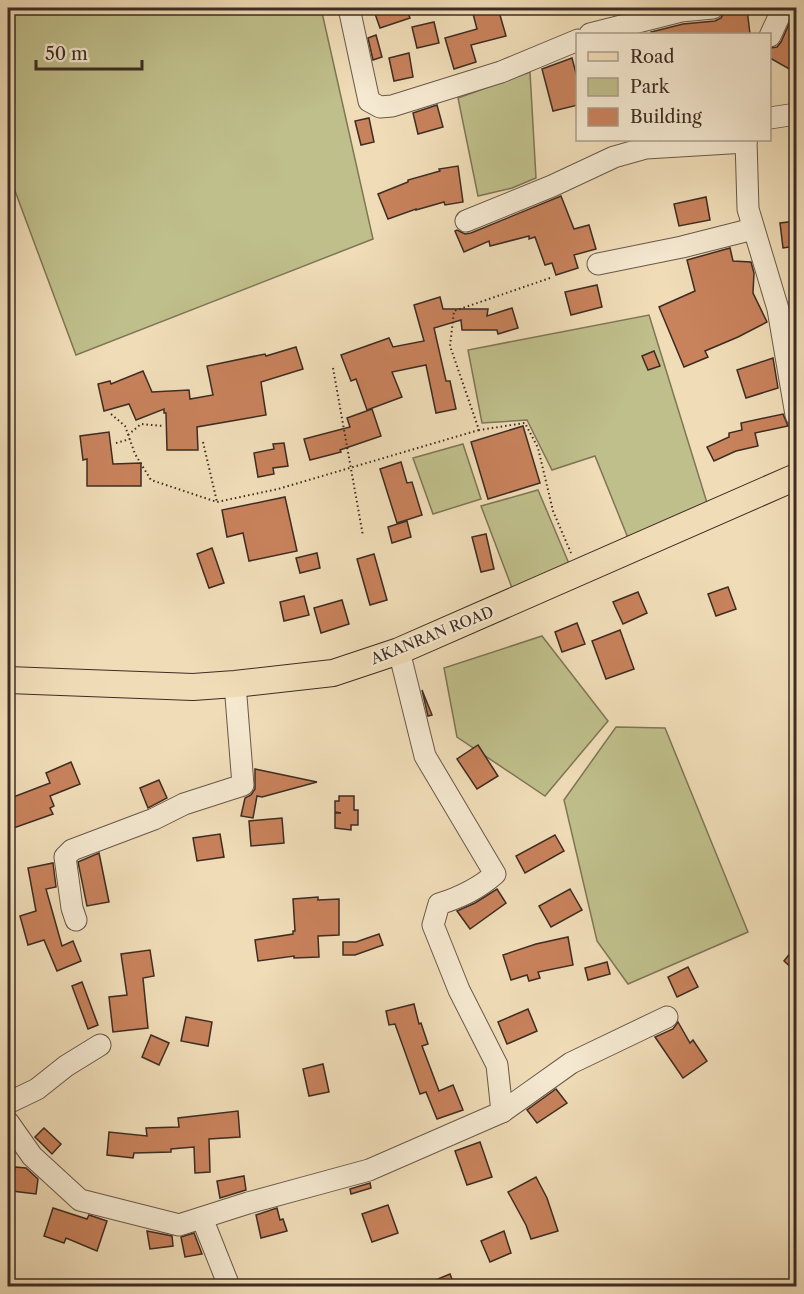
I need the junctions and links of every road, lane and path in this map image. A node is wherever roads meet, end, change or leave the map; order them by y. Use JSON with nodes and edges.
{"nodes":[{"id":1,"x":349,"y":8,"type":"edge"},
{"id":2,"x":713,"y":8,"type":"edge"},
{"id":3,"x":783,"y":8,"type":"edge"},
{"id":4,"x":594,"y":33,"type":"edge"},
{"id":5,"x":771,"y":34,"type":"edge"},
{"id":6,"x":576,"y":41,"type":"edge"},
{"id":7,"x":796,"y":114,"type":"edge"},
{"id":8,"x":771,"y":118,"type":"edge"},
{"id":9,"x":746,"y":141,"type":"edge"},
{"id":10,"x":466,"y":220,"type":"dead end"},
{"id":11,"x":753,"y":229,"type":"junction"},
{"id":12,"x":598,"y":264,"type":"dead end"},
{"id":13,"x":550,"y":278,"type":"dead end"},
{"id":14,"x":789,"y":331,"type":"edge"},
{"id":15,"x":333,"y":368,"type":"dead end"},
{"id":16,"x":111,"y":414,"type":"dead end"},
{"id":17,"x":796,"y":415,"type":"edge"},
{"id":18,"x":163,"y":426,"type":"dead end"},
{"id":19,"x":479,"y":430,"type":"junction"},
{"id":20,"x":129,"y":437,"type":"junction"},
{"id":21,"x":203,"y":442,"type":"dead end"},
{"id":22,"x":116,"y":443,"type":"dead end"},
{"id":23,"x":349,"y":468,"type":"junction"},
{"id":24,"x":796,"y":477,"type":"edge"},
{"id":25,"x":217,"y":502,"type":"junction"},
{"id":26,"x":363,"y":536,"type":"dead end"},
{"id":27,"x":580,"y":572,"type":"junction"},
{"id":28,"x":399,"y":651,"type":"junction"},
{"id":29,"x":8,"y":680,"type":"edge"},
{"id":30,"x":235,"y":684,"type":"junction"},
{"id":31,"x":75,"y":920,"type":"dead end"},
{"id":32,"x":667,"y":1017,"type":"dead end"},
{"id":33,"x":100,"y":1045,"type":"dead end"},
{"id":34,"x":8,"y":1103,"type":"edge"},
{"id":35,"x":502,"y":1112,"type":"junction"},
{"id":36,"x":8,"y":1122,"type":"edge"},
{"id":37,"x":202,"y":1218,"type":"junction"},
{"id":38,"x":229,"y":1287,"type":"edge"}],
"edges":[{"from":1,"to":6,"type":"street"},
{"from":2,"to":4,"type":"street"},
{"from":3,"to":5,"type":"street"},
{"from":7,"to":8,"type":"street"},
{"from":9,"to":10,"type":"street"},
{"from":9,"to":11,"type":"street"},
{"from":11,"to":12,"type":"street"},
{"from":11,"to":14,"type":"street"},
{"from":13,"to":19,"type":"path"},
{"from":14,"to":17,"type":"street"},
{"from":15,"to":23,"type":"path"},
{"from":16,"to":20,"type":"path"},
{"from":18,"to":20,"type":"path"},
{"from":19,"to":23,"type":"path"},
{"from":19,"to":27,"type":"path"},
{"from":20,"to":22,"type":"path"},
{"from":20,"to":25,"type":"path"},
{"from":21,"to":25,"type":"path"},
{"from":23,"to":25,"type":"path"},
{"from":23,"to":26,"type":"path"},
{"from":24,"to":27,"type":"main road","name":"AKANRAN ROAD"},
{"from":27,"to":28,"type":"main road","name":"AKANRAN ROAD"},
{"from":28,"to":30,"type":"main road","name":"AKANRAN ROAD"},
{"from":28,"to":35,"type":"street"},
{"from":29,"to":30,"type":"main road","name":"AKANRAN ROAD"},
{"from":30,"to":31,"type":"street"},
{"from":32,"to":35,"type":"street"},
{"from":33,"to":34,"type":"street"},
{"from":35,"to":37,"type":"street"},
{"from":36,"to":37,"type":"street"},
{"from":37,"to":38,"type":"street"}]}
